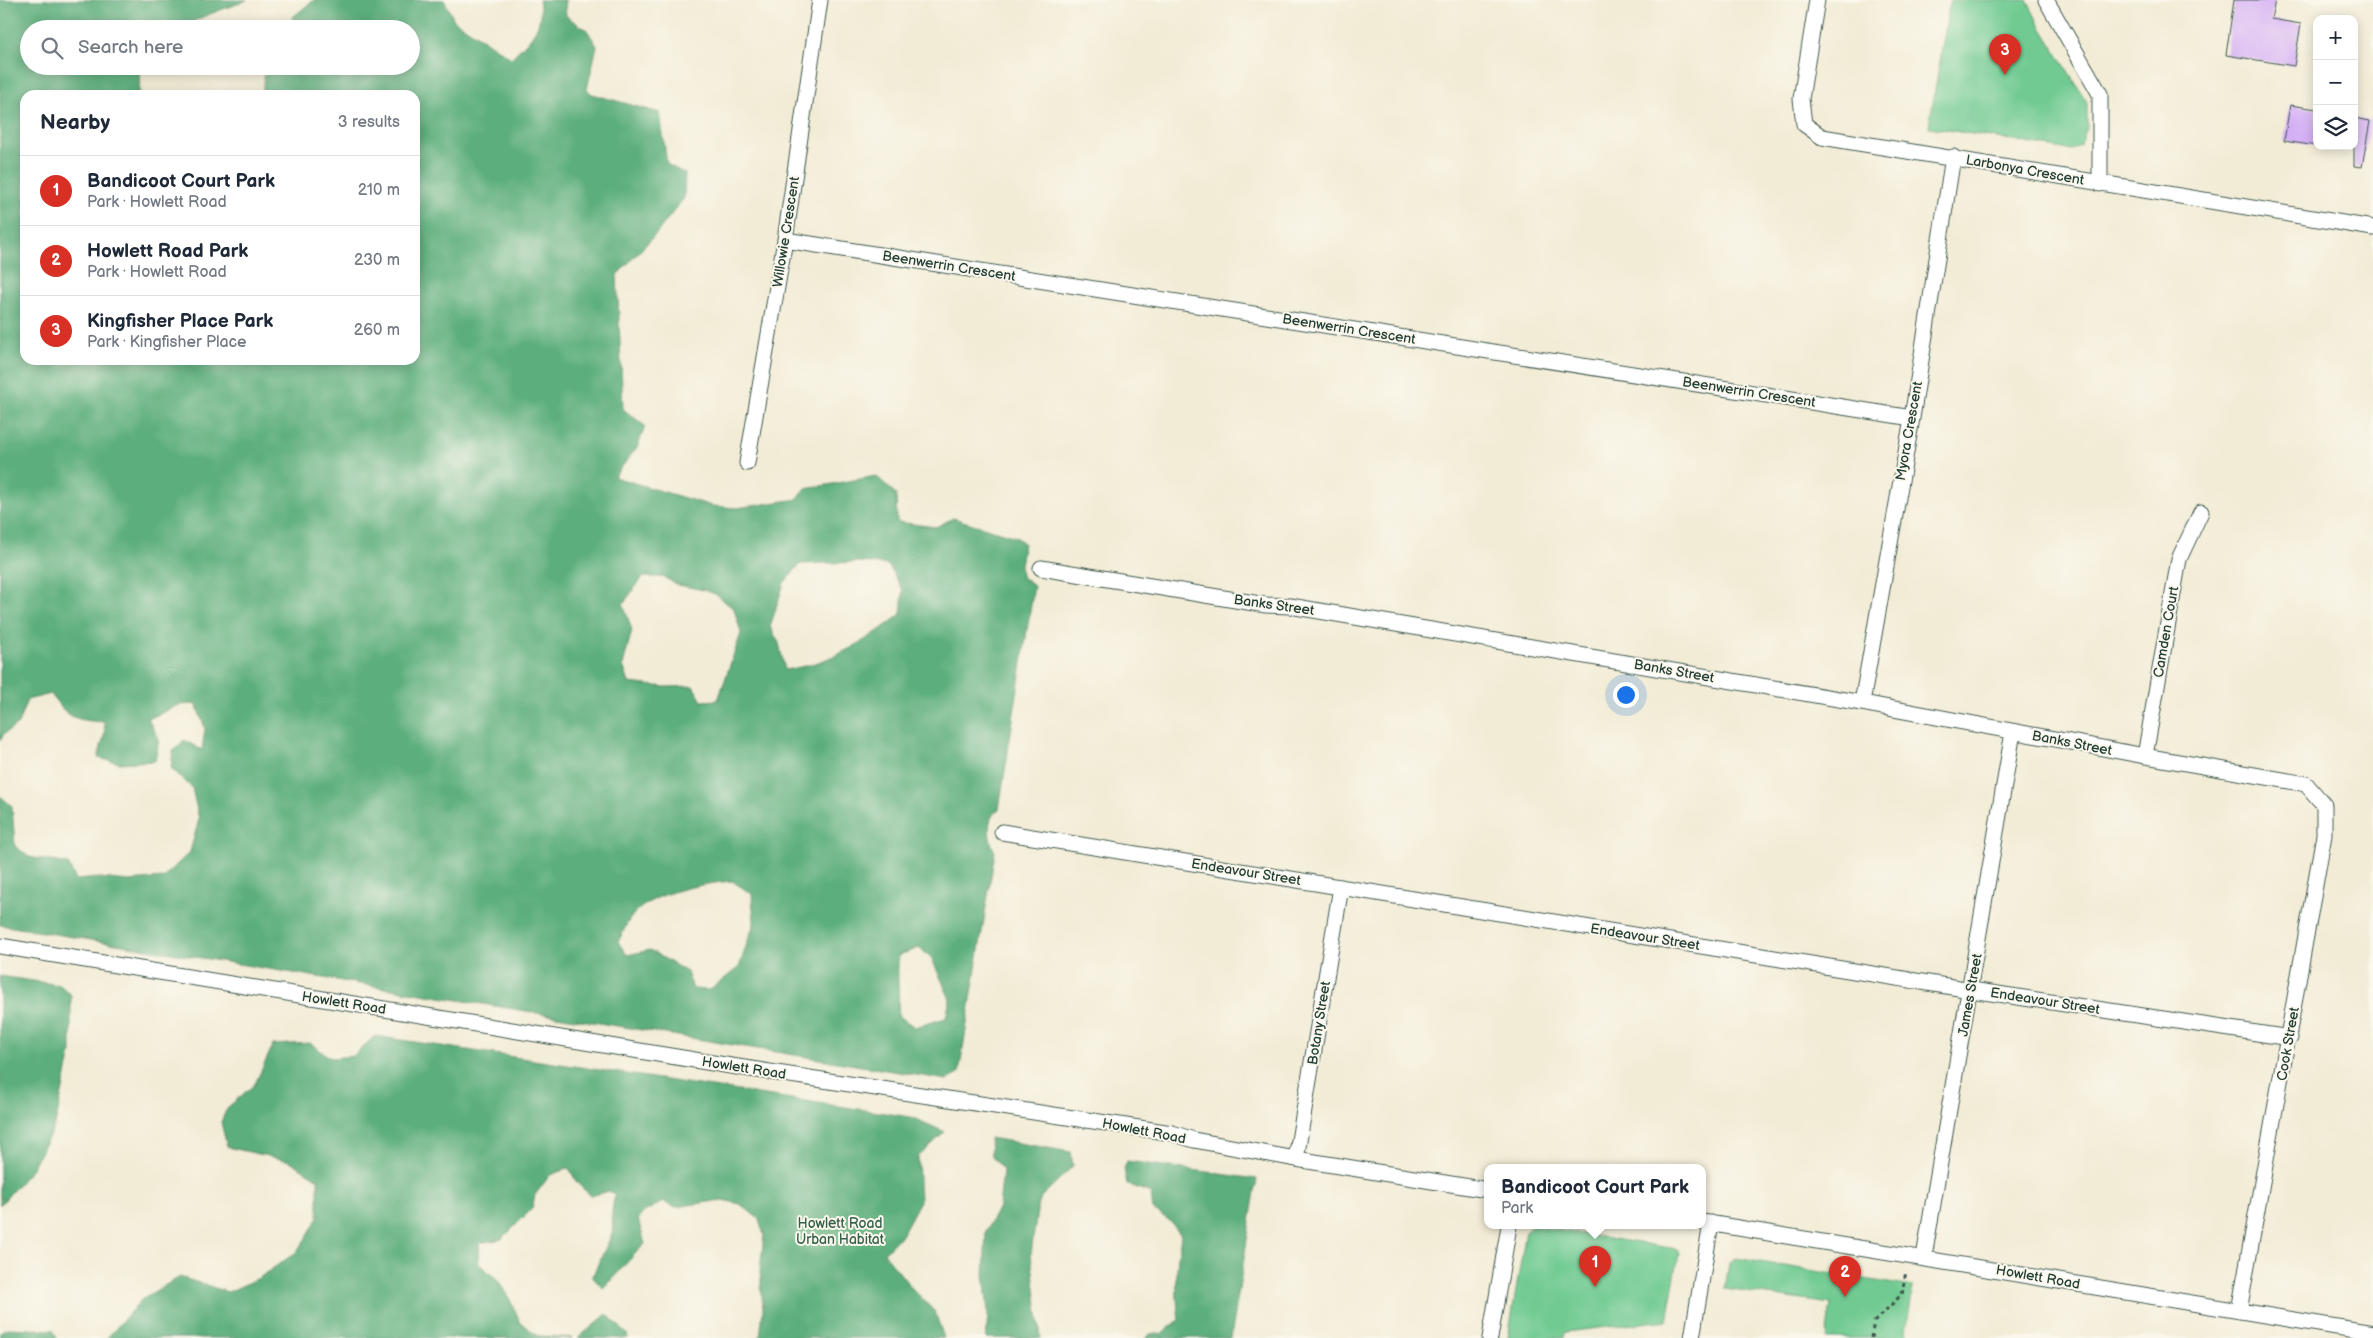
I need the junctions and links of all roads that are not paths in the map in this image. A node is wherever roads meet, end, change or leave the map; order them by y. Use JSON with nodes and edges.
{"nodes":[{"id":1,"x":820,"y":0,"type":"edge"},
{"id":2,"x":1817,"y":0,"type":"edge"},
{"id":3,"x":2046,"y":0,"type":"edge"},
{"id":4,"x":1953,"y":157,"type":"junction"},
{"id":5,"x":2100,"y":184,"type":"junction"},
{"id":6,"x":2373,"y":228,"type":"edge"},
{"id":7,"x":785,"y":240,"type":"junction"},
{"id":8,"x":1912,"y":418,"type":"junction"},
{"id":9,"x":747,"y":463,"type":"dead end"},
{"id":10,"x":2202,"y":512,"type":"dead end"},
{"id":11,"x":1040,"y":568,"type":"dead end"},
{"id":12,"x":1862,"y":704,"type":"junction"},
{"id":13,"x":2013,"y":732,"type":"junction"},
{"id":14,"x":2145,"y":756,"type":"junction"},
{"id":15,"x":2306,"y":784,"type":"joint"},
{"id":16,"x":1002,"y":832,"type":"dead end"},
{"id":17,"x":1342,"y":887,"type":"junction"},
{"id":18,"x":0,"y":946,"type":"edge"},
{"id":19,"x":1971,"y":990,"type":"junction"},
{"id":20,"x":2290,"y":1038,"type":"junction"},
{"id":21,"x":1296,"y":1159,"type":"junction"},
{"id":22,"x":1484,"y":1189,"type":"edge"},
{"id":23,"x":1707,"y":1222,"type":"edge"},
{"id":24,"x":1508,"y":1229,"type":"edge"},
{"id":25,"x":1917,"y":1256,"type":"junction"},
{"id":26,"x":2239,"y":1311,"type":"junction"},
{"id":27,"x":2373,"y":1332,"type":"edge"},
{"id":28,"x":1490,"y":1338,"type":"edge"},
{"id":29,"x":1692,"y":1338,"type":"edge"}],
"edges":[{"from":1,"to":7,"type":"street","name":"Willowie Crescent"},
{"from":2,"to":4,"type":"street","name":"Larbonya Crescent"},
{"from":3,"to":5,"type":"street"},
{"from":4,"to":5,"type":"street","name":"Larbonya Crescent"},
{"from":4,"to":8,"type":"street","name":"Myora Crescent"},
{"from":5,"to":6,"type":"street","name":"Larbonya Crescent"},
{"from":7,"to":8,"type":"street","name":"Beenwerrin Crescent"},
{"from":7,"to":9,"type":"street","name":"Willowie Crescent"},
{"from":8,"to":12,"type":"street","name":"Myora Crescent"},
{"from":10,"to":14,"type":"street","name":"Camden Court"},
{"from":11,"to":12,"type":"street","name":"Banks Street"},
{"from":12,"to":13,"type":"street","name":"Banks Street"},
{"from":13,"to":14,"type":"street","name":"Banks Street"},
{"from":13,"to":19,"type":"street","name":"James Street"},
{"from":14,"to":15,"type":"street","name":"Banks Street"},
{"from":15,"to":20,"type":"street","name":"Cook Street"},
{"from":16,"to":17,"type":"street","name":"Endeavour Street"},
{"from":17,"to":19,"type":"street","name":"Endeavour Street"},
{"from":17,"to":21,"type":"street","name":"Botany Street"},
{"from":18,"to":21,"type":"street","name":"Howlett Road"},
{"from":19,"to":20,"type":"street","name":"Endeavour Street"},
{"from":19,"to":25,"type":"street","name":"James Street"},
{"from":20,"to":26,"type":"street","name":"Cook Street"},
{"from":21,"to":22,"type":"street","name":"Howlett Road"},
{"from":23,"to":25,"type":"street","name":"Howlett Road"},
{"from":23,"to":29,"type":"street"},
{"from":24,"to":28,"type":"street"},
{"from":25,"to":26,"type":"street","name":"Howlett Road"},
{"from":26,"to":27,"type":"street","name":"Howlett Road"}]}
